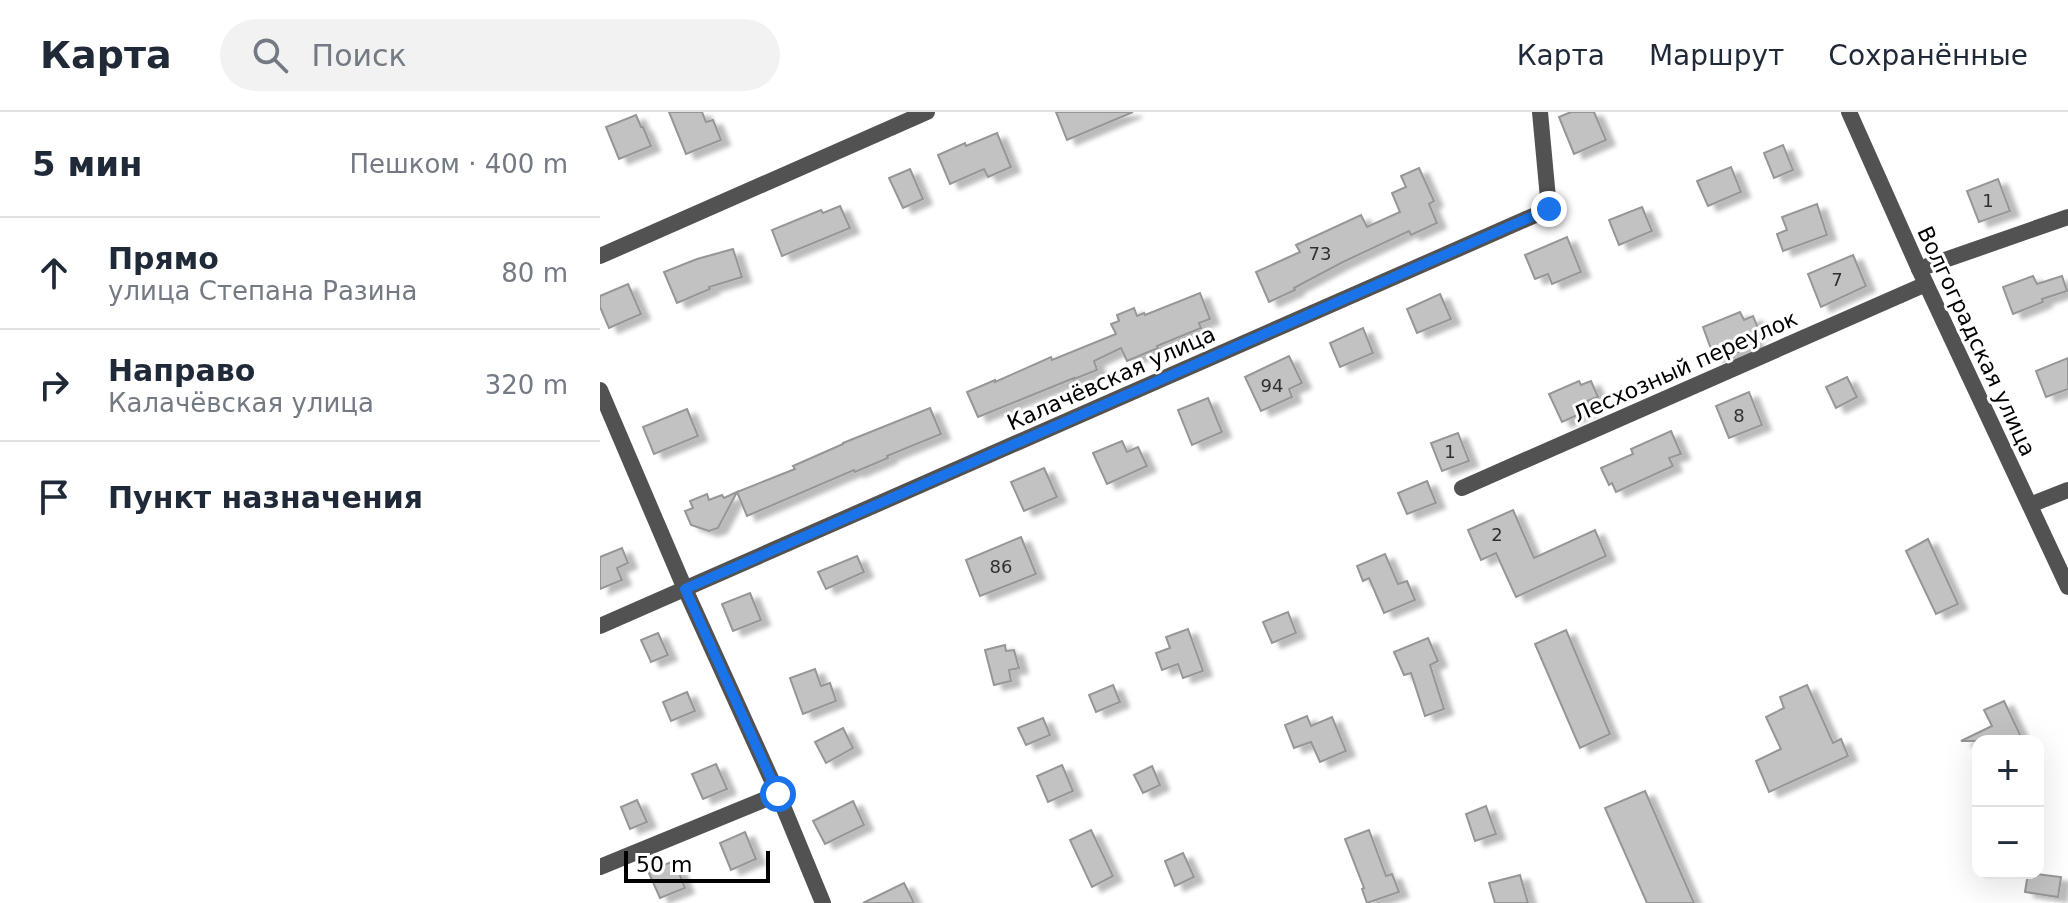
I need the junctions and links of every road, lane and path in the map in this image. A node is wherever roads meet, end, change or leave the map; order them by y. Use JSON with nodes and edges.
{"nodes":[{"id":1,"x":927,"y":112,"type":"edge"},
{"id":2,"x":1540,"y":112,"type":"edge"},
{"id":3,"x":1849,"y":112,"type":"edge"},
{"id":4,"x":2068,"y":217,"type":"edge"},
{"id":5,"x":600,"y":256,"type":"edge"},
{"id":6,"x":1922,"y":277,"type":"junction"},
{"id":7,"x":600,"y":390,"type":"edge"},
{"id":8,"x":1462,"y":488,"type":"dead end"},
{"id":9,"x":2068,"y":490,"type":"edge"},
{"id":10,"x":2030,"y":505,"type":"junction"},
{"id":11,"x":2068,"y":587,"type":"edge"},
{"id":12,"x":685,"y":589,"type":"junction"},
{"id":13,"x":600,"y":626,"type":"edge"},
{"id":14,"x":778,"y":794,"type":"junction"},
{"id":15,"x":600,"y":867,"type":"edge"},
{"id":16,"x":823,"y":903,"type":"edge"}],
"edges":[{"from":1,"to":5,"type":"street"},
{"from":2,"to":12,"type":"street","name":"Калачёвская улица"},
{"from":3,"to":6,"type":"street","name":"Волгоградская улица"},
{"from":4,"to":6,"type":"street","name":"Лесхозный переулок"},
{"from":6,"to":8,"type":"street","name":"Лесхозный переулок"},
{"from":6,"to":10,"type":"street","name":"Волгоградская улица"},
{"from":7,"to":12,"type":"street"},
{"from":9,"to":10,"type":"street"},
{"from":10,"to":11,"type":"street","name":"Волгоградская улица"},
{"from":12,"to":13,"type":"street","name":"Калачёвская улица"},
{"from":12,"to":14,"type":"street"},
{"from":14,"to":15,"type":"street"},
{"from":14,"to":16,"type":"street"}]}
